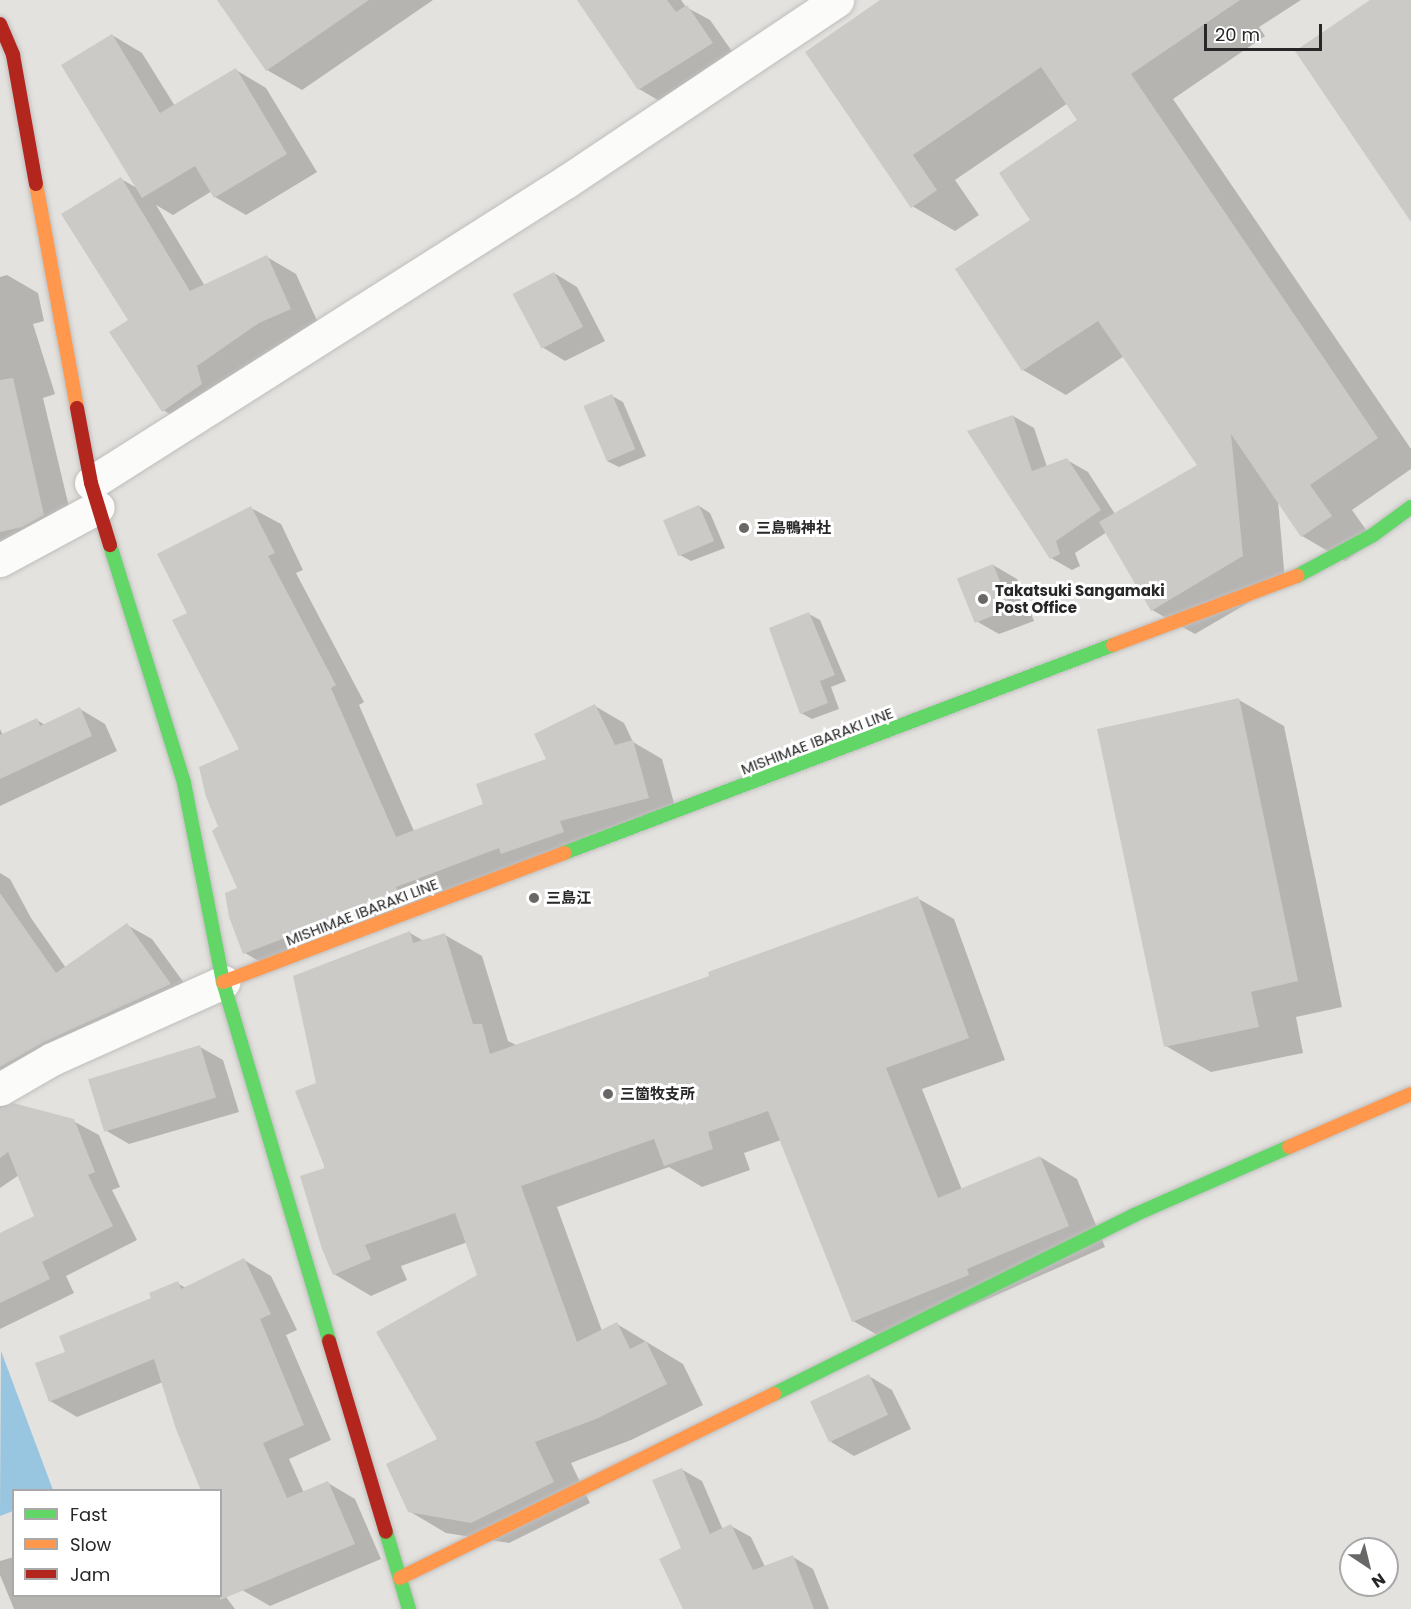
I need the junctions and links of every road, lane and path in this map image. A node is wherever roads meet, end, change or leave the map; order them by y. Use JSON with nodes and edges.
{"nodes":[{"id":1,"x":837,"y":0,"type":"edge"},
{"id":2,"x":0,"y":24,"type":"edge"},
{"id":3,"x":94,"y":495,"type":"junction"},
{"id":4,"x":1411,"y":507,"type":"edge"},
{"id":5,"x":0,"y":560,"type":"edge"},
{"id":6,"x":223,"y":982,"type":"junction"},
{"id":7,"x":0,"y":1089,"type":"edge"},
{"id":8,"x":1411,"y":1094,"type":"edge"},
{"id":9,"x":400,"y":1578,"type":"junction"},
{"id":10,"x":409,"y":1609,"type":"edge"}],
"edges":[{"from":1,"to":3,"type":"street"},
{"from":2,"to":3,"type":"street"},
{"from":3,"to":5,"type":"street"},
{"from":3,"to":6,"type":"street"},
{"from":4,"to":6,"type":"street","name":"MISHIMAE IBARAKI LINE"},
{"from":6,"to":7,"type":"street"},
{"from":6,"to":9,"type":"street"},
{"from":8,"to":9,"type":"street"},
{"from":9,"to":10,"type":"street"}]}
